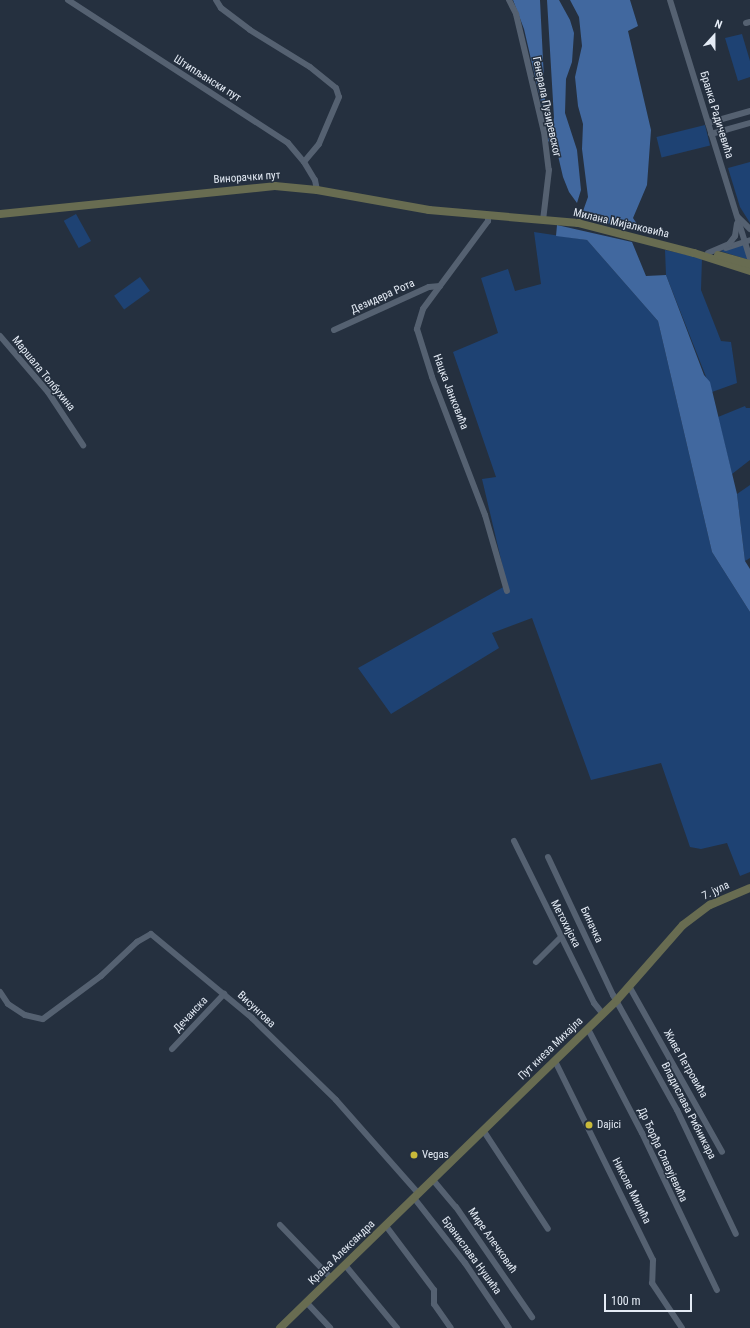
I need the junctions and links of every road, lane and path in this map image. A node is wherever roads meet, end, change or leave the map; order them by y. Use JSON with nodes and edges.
{"nodes":[{"id":1,"x":68,"y":0,"type":"edge"},
{"id":2,"x":216,"y":0,"type":"edge"},
{"id":3,"x":509,"y":0,"type":"edge"},
{"id":4,"x":670,"y":0,"type":"edge"},
{"id":5,"x":750,"y":111,"type":"edge"},
{"id":6,"x":708,"y":123,"type":"junction"},
{"id":7,"x":750,"y":123,"type":"edge"},
{"id":8,"x":712,"y":134,"type":"junction"},
{"id":9,"x":304,"y":162,"type":"junction"},
{"id":10,"x":317,"y":190,"type":"junction"},
{"id":11,"x":0,"y":214,"type":"edge"},
{"id":12,"x":488,"y":215,"type":"junction"},
{"id":13,"x":736,"y":217,"type":"junction"},
{"id":14,"x":543,"y":220,"type":"junction"},
{"id":15,"x":750,"y":229,"type":"edge"},
{"id":16,"x":747,"y":241,"type":"edge"},
{"id":17,"x":725,"y":248,"type":"junction"},
{"id":18,"x":750,"y":248,"type":"edge"},
{"id":19,"x":694,"y":253,"type":"junction"},
{"id":20,"x":708,"y":253,"type":"junction"},
{"id":21,"x":749,"y":256,"type":"edge"},
{"id":22,"x":750,"y":265,"type":"edge"},
{"id":23,"x":736,"y":266,"type":"junction"},
{"id":24,"x":750,"y":271,"type":"edge"},
{"id":25,"x":440,"y":286,"type":"junction"},
{"id":26,"x":334,"y":330,"type":"dead end"},
{"id":27,"x":0,"y":336,"type":"edge"},
{"id":28,"x":83,"y":445,"type":"dead end"},
{"id":29,"x":507,"y":591,"type":"dead end"},
{"id":30,"x":514,"y":841,"type":"dead end"},
{"id":31,"x":548,"y":857,"type":"dead end"},
{"id":32,"x":750,"y":888,"type":"edge"},
{"id":33,"x":693,"y":916,"type":"joint"},
{"id":34,"x":561,"y":938,"type":"junction"},
{"id":35,"x":536,"y":962,"type":"dead end"},
{"id":36,"x":629,"y":986,"type":"junction"},
{"id":37,"x":0,"y":992,"type":"edge"},
{"id":38,"x":224,"y":994,"type":"junction"},
{"id":39,"x":617,"y":1000,"type":"junction"},
{"id":40,"x":603,"y":1014,"type":"junction"},
{"id":41,"x":588,"y":1029,"type":"junction"},
{"id":42,"x":172,"y":1049,"type":"dead end"},
{"id":43,"x":555,"y":1061,"type":"junction"},
{"id":44,"x":483,"y":1130,"type":"junction"},
{"id":45,"x":722,"y":1152,"type":"dead end"},
{"id":46,"x":433,"y":1180,"type":"junction"},
{"id":47,"x":416,"y":1196,"type":"junction"},
{"id":48,"x":280,"y":1225,"type":"dead end"},
{"id":49,"x":386,"y":1226,"type":"junction"},
{"id":50,"x":548,"y":1229,"type":"dead end"},
{"id":51,"x":736,"y":1234,"type":"dead end"},
{"id":52,"x":345,"y":1265,"type":"junction"},
{"id":53,"x":331,"y":1278,"type":"junction"},
{"id":54,"x":717,"y":1290,"type":"dead end"},
{"id":55,"x":307,"y":1303,"type":"junction"},
{"id":56,"x":532,"y":1317,"type":"dead end"},
{"id":57,"x":280,"y":1328,"type":"edge"},
{"id":58,"x":330,"y":1328,"type":"edge"},
{"id":59,"x":397,"y":1328,"type":"edge"},
{"id":60,"x":451,"y":1328,"type":"edge"},
{"id":61,"x":509,"y":1328,"type":"edge"},
{"id":62,"x":682,"y":1328,"type":"edge"}],
"edges":[{"from":1,"to":9,"type":"street","name":"Штипљански пут"},
{"from":2,"to":9,"type":"street"},
{"from":3,"to":14,"type":"street","name":"Генерала Пузиревског"},
{"from":4,"to":6,"type":"street","name":"Бранка Радичевића"},
{"from":5,"to":6,"type":"street"},
{"from":6,"to":8,"type":"street","name":"Бранка Радичевића"},
{"from":7,"to":8,"type":"street"},
{"from":8,"to":13,"type":"street","name":"Бранка Радичевића"},
{"from":9,"to":10,"type":"street","name":"Штипљански пут"},
{"from":10,"to":11,"type":"street","name":"Винорачки пут"},
{"from":10,"to":12,"type":"street","name":"Винорачки пут"},
{"from":12,"to":14,"type":"street","name":"Винорачки пут"},
{"from":12,"to":25,"type":"street","name":"Нацка Јанковића"},
{"from":13,"to":15,"type":"street"},
{"from":13,"to":16,"type":"street","name":"Бранка Радичевића"},
{"from":13,"to":17,"type":"street"},
{"from":14,"to":19,"type":"street","name":"Милана Мијалковића"},
{"from":16,"to":17,"type":"street"},
{"from":16,"to":21,"type":"street","name":"Бранка Радичевића"},
{"from":17,"to":20,"type":"street"},
{"from":18,"to":21,"type":"street"},
{"from":19,"to":20,"type":"street","name":"Милана Мијалковића"},
{"from":19,"to":23,"type":"street","name":"Милана Мијалковића"},
{"from":20,"to":22,"type":"street","name":"Милана Мијалковића"},
{"from":22,"to":23,"type":"street"},
{"from":23,"to":24,"type":"street","name":"Милана Мијалковића"},
{"from":25,"to":26,"type":"street","name":"Дезидера Рота"},
{"from":25,"to":29,"type":"street","name":"Нацка Јанковића"},
{"from":27,"to":28,"type":"street","name":"Маршала Толбухина"},
{"from":30,"to":34,"type":"street","name":"Метохијска"},
{"from":31,"to":39,"type":"street","name":"Биначка"},
{"from":32,"to":33,"type":"street","name":"7. јула"},
{"from":33,"to":36,"type":"street","name":"Пут кнеза Михајла"},
{"from":34,"to":35,"type":"street"},
{"from":34,"to":40,"type":"street","name":"Метохијска"},
{"from":36,"to":39,"type":"street","name":"Пут кнеза Михајла"},
{"from":36,"to":45,"type":"street","name":"Живе Петровића"},
{"from":37,"to":38,"type":"street","name":"Висунгова"},
{"from":38,"to":42,"type":"street","name":"Дечанска"},
{"from":38,"to":47,"type":"street","name":"Висунгова"},
{"from":39,"to":40,"type":"street","name":"Пут кнеза Михајла"},
{"from":39,"to":51,"type":"street","name":"Владислава Рибникара"},
{"from":40,"to":41,"type":"street","name":"Пут кнеза Михајла"},
{"from":41,"to":43,"type":"street","name":"Пут кнеза Михајла"},
{"from":41,"to":54,"type":"street","name":"Др Ђорђа Славујевића"},
{"from":43,"to":44,"type":"street","name":"Пут кнеза Михајла"},
{"from":43,"to":62,"type":"street","name":"Николе Милића"},
{"from":44,"to":46,"type":"street","name":"Пут кнеза Михајла"},
{"from":44,"to":50,"type":"street"},
{"from":46,"to":47,"type":"street","name":"Пут кнеза Михајла"},
{"from":46,"to":56,"type":"street","name":"Мире Алечковић"},
{"from":47,"to":49,"type":"street","name":"Краља Александра"},
{"from":47,"to":61,"type":"street","name":"Бранислава Нушића"},
{"from":48,"to":53,"type":"street"},
{"from":49,"to":52,"type":"street","name":"Краља Александра"},
{"from":49,"to":60,"type":"street"},
{"from":52,"to":53,"type":"street","name":"Краља Александра"},
{"from":52,"to":59,"type":"street"},
{"from":53,"to":55,"type":"street","name":"Краља Александра"},
{"from":55,"to":57,"type":"street","name":"Краља Александра"},
{"from":55,"to":58,"type":"street"}]}
